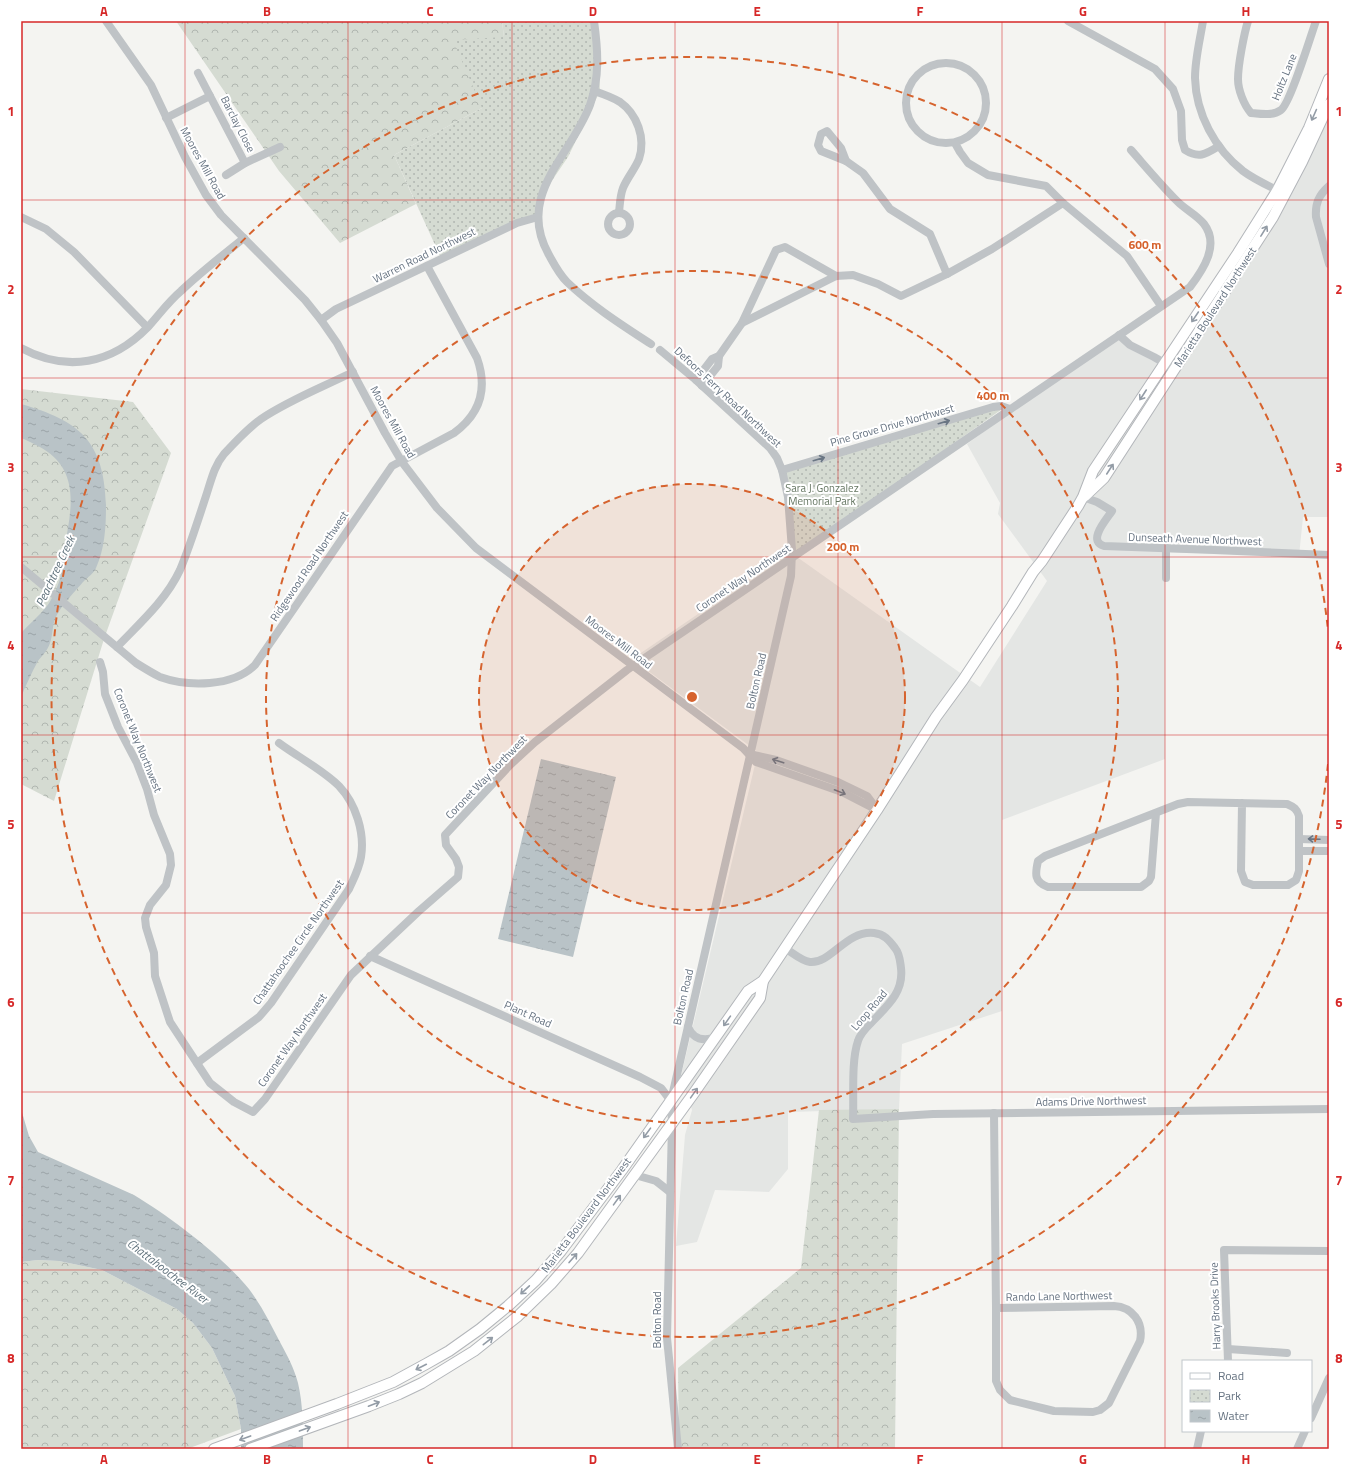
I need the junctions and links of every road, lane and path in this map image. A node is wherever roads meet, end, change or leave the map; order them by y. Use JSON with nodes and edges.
{"nodes":[{"id":1,"x":106,"y":21,"type":"edge"},
{"id":2,"x":594,"y":21,"type":"edge"},
{"id":3,"x":1068,"y":21,"type":"edge"},
{"id":4,"x":1203,"y":21,"type":"edge"},
{"id":5,"x":1248,"y":21,"type":"edge"},
{"id":6,"x":1316,"y":21,"type":"edge"},
{"id":7,"x":198,"y":73,"type":"dead end"},
{"id":8,"x":1329,"y":79,"type":"edge"},
{"id":9,"x":594,"y":91,"type":"junction"},
{"id":10,"x":210,"y":96,"type":"junction"},
{"id":11,"x":1329,"y":104,"type":"edge"},
{"id":12,"x":166,"y":118,"type":"junction"},
{"id":13,"x":955,"y":143,"type":"junction"},
{"id":14,"x":1219,"y":146,"type":"junction"},
{"id":15,"x":280,"y":147,"type":"dead end"},
{"id":16,"x":1131,"y":150,"type":"dead end"},
{"id":17,"x":846,"y":162,"type":"dead end"},
{"id":18,"x":245,"y":163,"type":"junction"},
{"id":19,"x":226,"y":175,"type":"dead end"},
{"id":20,"x":1327,"y":188,"type":"edge"},
{"id":21,"x":1281,"y":192,"type":"junction"},
{"id":22,"x":1063,"y":203,"type":"junction"},
{"id":23,"x":619,"y":212,"type":"dead end"},
{"id":24,"x":21,"y":216,"type":"edge"},
{"id":25,"x":538,"y":217,"type":"junction"},
{"id":26,"x":244,"y":238,"type":"junction"},
{"id":27,"x":1329,"y":264,"type":"edge"},
{"id":28,"x":427,"y":266,"type":"junction"},
{"id":29,"x":948,"y":274,"type":"junction"},
{"id":30,"x":836,"y":276,"type":"junction"},
{"id":31,"x":1161,"y":306,"type":"junction"},
{"id":32,"x":321,"y":320,"type":"junction"},
{"id":33,"x":742,"y":323,"type":"junction"},
{"id":34,"x":147,"y":327,"type":"junction"},
{"id":35,"x":1119,"y":335,"type":"junction"},
{"id":36,"x":651,"y":344,"type":"dead end"},
{"id":37,"x":21,"y":348,"type":"edge"},
{"id":38,"x":660,"y":350,"type":"dead end"},
{"id":39,"x":1164,"y":363,"type":"junction"},
{"id":40,"x":1175,"y":369,"type":"junction"},
{"id":41,"x":353,"y":372,"type":"junction"},
{"id":42,"x":699,"y":383,"type":"junction"},
{"id":43,"x":1010,"y":409,"type":"junction"},
{"id":44,"x":402,"y":462,"type":"junction"},
{"id":45,"x":782,"y":470,"type":"junction"},
{"id":46,"x":1083,"y":498,"type":"junction"},
{"id":47,"x":1166,"y":548,"type":"junction"},
{"id":48,"x":1329,"y":556,"type":"edge"},
{"id":49,"x":793,"y":557,"type":"junction"},
{"id":50,"x":21,"y":567,"type":"edge"},
{"id":51,"x":1166,"y":578,"type":"dead end"},
{"id":52,"x":117,"y":647,"type":"junction"},
{"id":53,"x":100,"y":662,"type":"dead end"},
{"id":54,"x":633,"y":666,"type":"junction"},
{"id":55,"x":279,"y":744,"type":"dead end"},
{"id":56,"x":750,"y":754,"type":"junction"},
{"id":57,"x":1242,"y":803,"type":"junction"},
{"id":58,"x":877,"y":810,"type":"junction"},
{"id":59,"x":1156,"y":813,"type":"junction"},
{"id":60,"x":1299,"y":839,"type":"junction"},
{"id":61,"x":1329,"y":840,"type":"edge"},
{"id":62,"x":1299,"y":851,"type":"junction"},
{"id":63,"x":1329,"y":851,"type":"edge"},
{"id":64,"x":786,"y":949,"type":"junction"},
{"id":65,"x":370,"y":956,"type":"junction"},
{"id":66,"x":764,"y":981,"type":"junction"},
{"id":67,"x":688,"y":1027,"type":"junction"},
{"id":68,"x":716,"y":1037,"type":"junction"},
{"id":69,"x":197,"y":1063,"type":"junction"},
{"id":70,"x":671,"y":1101,"type":"junction"},
{"id":71,"x":1329,"y":1109,"type":"edge"},
{"id":72,"x":994,"y":1113,"type":"junction"},
{"id":73,"x":854,"y":1119,"type":"joint"},
{"id":74,"x":672,"y":1124,"type":"junction"},
{"id":75,"x":635,"y":1175,"type":"junction"},
{"id":76,"x":670,"y":1192,"type":"junction"},
{"id":77,"x":1329,"y":1251,"type":"edge"},
{"id":78,"x":996,"y":1308,"type":"junction"},
{"id":79,"x":1228,"y":1350,"type":"junction"},
{"id":80,"x":1287,"y":1353,"type":"dead end"},
{"id":81,"x":1228,"y":1360,"type":"edge"},
{"id":82,"x":1329,"y":1378,"type":"edge"},
{"id":83,"x":1312,"y":1416,"type":"edge"},
{"id":84,"x":1201,"y":1432,"type":"edge"},
{"id":85,"x":1305,"y":1432,"type":"edge"},
{"id":86,"x":214,"y":1449,"type":"edge"},
{"id":87,"x":250,"y":1449,"type":"edge"},
{"id":88,"x":678,"y":1449,"type":"edge"},
{"id":89,"x":1197,"y":1449,"type":"edge"},
{"id":90,"x":1297,"y":1449,"type":"edge"}],
"edges":[{"from":1,"to":12,"type":"street","name":"Moores Mill Road"},
{"from":2,"to":9,"type":"street"},
{"from":3,"to":14,"type":"street"},
{"from":4,"to":14,"type":"street"},
{"from":5,"to":6,"type":"street","name":"Holtz Lane"},
{"from":7,"to":10,"type":"street","name":"Barclay Close"},
{"from":8,"to":21,"type":"main road","one_way":true},
{"from":9,"to":23,"type":"street"},
{"from":9,"to":25,"type":"street"},
{"from":10,"to":12,"type":"street","name":"Barclay Close"},
{"from":10,"to":18,"type":"street","name":"Barclay Close"},
{"from":11,"to":21,"type":"main road","name":"Marietta Boulevard Northwest"},
{"from":12,"to":26,"type":"street","name":"Moores Mill Road"},
{"from":13,"to":13,"type":"street"},
{"from":13,"to":22,"type":"street"},
{"from":14,"to":21,"type":"street"},
{"from":15,"to":18,"type":"street","name":"Barclay Close"},
{"from":16,"to":31,"type":"street","name":"Coronet Way Northwest"},
{"from":17,"to":29,"type":"street"},
{"from":18,"to":19,"type":"street","name":"Barclay Close"},
{"from":20,"to":27,"type":"street"},
{"from":21,"to":39,"type":"main road","one_way":true},
{"from":40,"to":21,"type":"main road","name":"Marietta Boulevard Northwest","one_way":true},
{"from":22,"to":29,"type":"street"},
{"from":22,"to":31,"type":"street"},
{"from":24,"to":34,"type":"street"},
{"from":25,"to":28,"type":"street","name":"Warren Road Northwest"},
{"from":25,"to":36,"type":"street"},
{"from":26,"to":32,"type":"street","name":"Moores Mill Road"},
{"from":26,"to":34,"type":"street"},
{"from":28,"to":32,"type":"street","name":"Warren Road Northwest"},
{"from":28,"to":44,"type":"street","name":"Ridgewood Road Northwest"},
{"from":29,"to":30,"type":"street"},
{"from":30,"to":33,"type":"street"},
{"from":30,"to":33,"type":"street"},
{"from":31,"to":35,"type":"street","name":"Coronet Way Northwest"},
{"from":32,"to":41,"type":"street","name":"Moores Mill Road"},
{"from":33,"to":42,"type":"street"},
{"from":34,"to":37,"type":"street"},
{"from":35,"to":39,"type":"street"},
{"from":35,"to":43,"type":"street","name":"Coronet Way Northwest"},
{"from":38,"to":42,"type":"street","name":"Defoors Ferry Road Northwest"},
{"from":39,"to":40,"type":"street"},
{"from":39,"to":46,"type":"main road","one_way":true},
{"from":46,"to":40,"type":"main road","name":"Marietta Boulevard Northwest","one_way":true},
{"from":41,"to":44,"type":"street","name":"Moores Mill Road"},
{"from":41,"to":52,"type":"street"},
{"from":42,"to":45,"type":"street","name":"Defoors Ferry Road Northwest"},
{"from":45,"to":43,"type":"street","name":"Pine Grove Drive Northwest","one_way":true},
{"from":43,"to":49,"type":"street","name":"Coronet Way Northwest"},
{"from":44,"to":52,"type":"street","name":"Ridgewood Road Northwest"},
{"from":44,"to":54,"type":"street","name":"Moores Mill Road"},
{"from":45,"to":49,"type":"street","name":"Defoors Ferry Road Northwest"},
{"from":46,"to":47,"type":"street","name":"Dunseath Avenue Northwest"},
{"from":46,"to":58,"type":"main road"},
{"from":47,"to":48,"type":"street","name":"Dunseath Avenue Northwest"},
{"from":47,"to":51,"type":"street"},
{"from":49,"to":54,"type":"street","name":"Coronet Way Northwest"},
{"from":49,"to":56,"type":"street","name":"Bolton Road"},
{"from":50,"to":52,"type":"street","name":"Ridgewood Road Northwest"},
{"from":53,"to":69,"type":"street","name":"Coronet Way Northwest"},
{"from":54,"to":56,"type":"street","name":"Moores Mill Road"},
{"from":54,"to":65,"type":"street","name":"Coronet Way Northwest"},
{"from":55,"to":69,"type":"street","name":"Chattahoochee Circle Northwest"},
{"from":56,"to":58,"type":"street","name":"Moores Mill Road"},
{"from":56,"to":67,"type":"street","name":"Bolton Road"},
{"from":57,"to":59,"type":"street"},
{"from":57,"to":60,"type":"street"},
{"from":57,"to":62,"type":"street"},
{"from":58,"to":64,"type":"main road"},
{"from":59,"to":59,"type":"street"},
{"from":61,"to":60,"type":"street","one_way":true},
{"from":60,"to":62,"type":"street"},
{"from":62,"to":63,"type":"street"},
{"from":64,"to":66,"type":"main road"},
{"from":64,"to":73,"type":"street","name":"Loop Road"},
{"from":65,"to":69,"type":"street","name":"Coronet Way Northwest"},
{"from":65,"to":70,"type":"street","name":"Plant Road"},
{"from":66,"to":68,"type":"main road","name":"Marietta Boulevard Northwest","one_way":true},
{"from":74,"to":66,"type":"main road","one_way":true},
{"from":67,"to":68,"type":"street"},
{"from":67,"to":70,"type":"street","name":"Bolton Road"},
{"from":68,"to":70,"type":"main road","name":"Marietta Boulevard Northwest"},
{"from":70,"to":74,"type":"street","name":"Bolton Road"},
{"from":70,"to":86,"type":"main road","name":"Marietta Boulevard Northwest","one_way":true},
{"from":71,"to":72,"type":"street","name":"Adams Drive Northwest"},
{"from":72,"to":73,"type":"street","name":"Adams Drive Northwest"},
{"from":72,"to":78,"type":"street","name":"Rando Lane Northwest"},
{"from":74,"to":75,"type":"main road","name":"Marietta Boulevard Northwest"},
{"from":74,"to":76,"type":"street","name":"Bolton Road"},
{"from":75,"to":76,"type":"street"},
{"from":87,"to":75,"type":"main road","name":"Marietta Boulevard Northwest","one_way":true},
{"from":76,"to":88,"type":"street","name":"Bolton Road"},
{"from":77,"to":79,"type":"street","name":"Harry Brooks Drive"},
{"from":78,"to":78,"type":"street","name":"Rando Lane Northwest"},
{"from":79,"to":80,"type":"street"},
{"from":79,"to":81,"type":"street","name":"Harry Brooks Drive"},
{"from":82,"to":83,"type":"street"},
{"from":84,"to":89,"type":"street"},
{"from":85,"to":90,"type":"street"}]}
